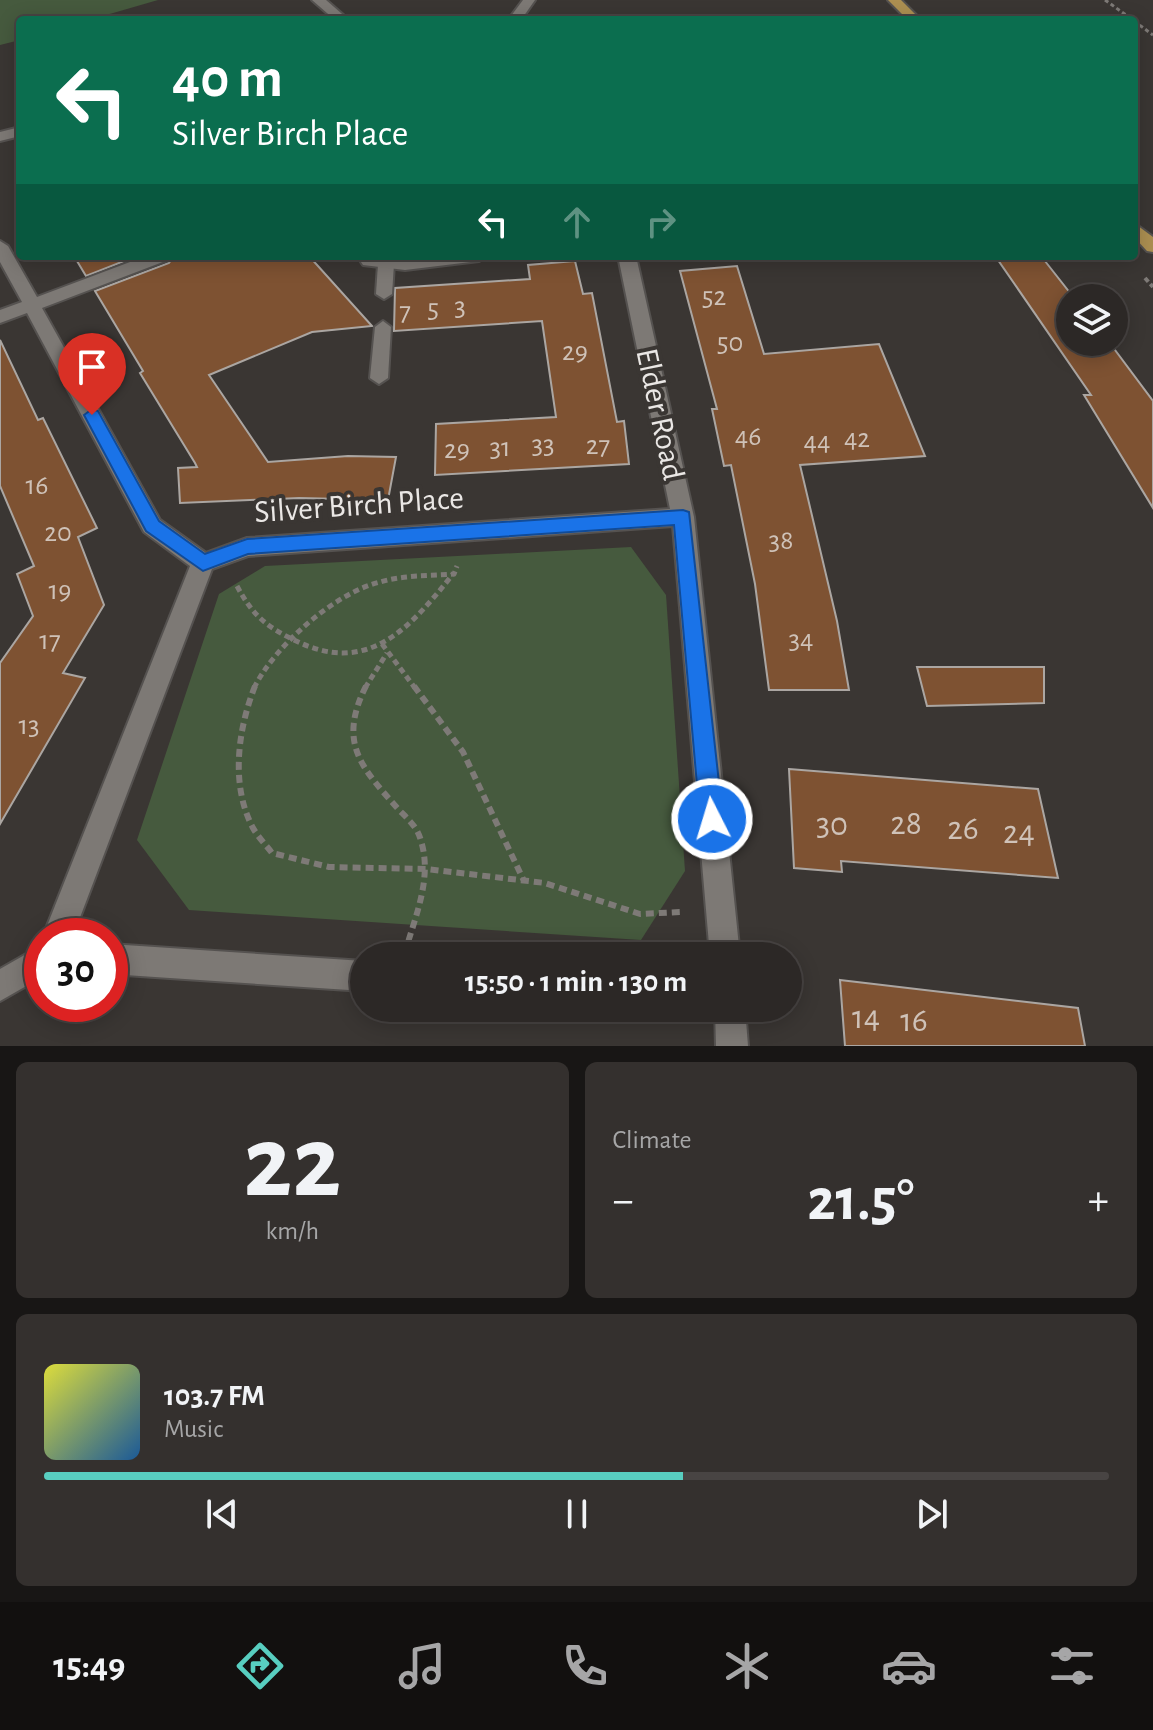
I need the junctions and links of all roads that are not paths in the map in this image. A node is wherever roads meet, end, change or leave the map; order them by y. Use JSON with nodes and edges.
{"nodes":[{"id":1,"x":318,"y":0,"type":"edge"},
{"id":2,"x":894,"y":0,"type":"edge"},
{"id":3,"x":338,"y":16,"type":"edge"},
{"id":4,"x":911,"y":16,"type":"edge"},
{"id":5,"x":1138,"y":232,"type":"edge"},
{"id":6,"x":0,"y":246,"type":"edge"},
{"id":7,"x":1153,"y":247,"type":"edge"},
{"id":8,"x":151,"y":260,"type":"edge"},
{"id":9,"x":368,"y":260,"type":"edge"},
{"id":10,"x":446,"y":260,"type":"edge"},
{"id":11,"x":628,"y":260,"type":"edge"},
{"id":12,"x":386,"y":264,"type":"junction"},
{"id":13,"x":384,"y":294,"type":"dead end"},
{"id":14,"x":32,"y":305,"type":"junction"},
{"id":15,"x":0,"y":317,"type":"edge"},
{"id":16,"x":383,"y":327,"type":"dead end"},
{"id":17,"x":379,"y":378,"type":"dead end"},
{"id":18,"x":683,"y":517,"type":"junction"},
{"id":19,"x":203,"y":563,"type":"junction"},
{"id":20,"x":65,"y":918,"type":"edge"},
{"id":21,"x":724,"y":942,"type":"edge"},
{"id":22,"x":128,"y":960,"type":"edge"},
{"id":23,"x":24,"y":971,"type":"edge"},
{"id":24,"x":350,"y":975,"type":"edge"},
{"id":25,"x":0,"y":986,"type":"edge"},
{"id":26,"x":731,"y":1022,"type":"edge"},
{"id":27,"x":732,"y":1046,"type":"edge"}],
"edges":[{"from":1,"to":3,"type":"street"},
{"from":2,"to":4,"type":"main road"},
{"from":5,"to":7,"type":"main road"},
{"from":6,"to":14,"type":"street"},
{"from":8,"to":14,"type":"street"},
{"from":9,"to":12,"type":"street"},
{"from":10,"to":12,"type":"street"},
{"from":11,"to":18,"type":"street","name":"Elder Road"},
{"from":12,"to":13,"type":"lane"},
{"from":14,"to":15,"type":"street"},
{"from":14,"to":19,"type":"street"},
{"from":16,"to":17,"type":"lane"},
{"from":18,"to":19,"type":"street","name":"Silver Birch Place"},
{"from":18,"to":21,"type":"street","name":"Elder Road"},
{"from":19,"to":20,"type":"street"},
{"from":22,"to":24,"type":"street"},
{"from":23,"to":25,"type":"street"},
{"from":26,"to":27,"type":"street"}]}
